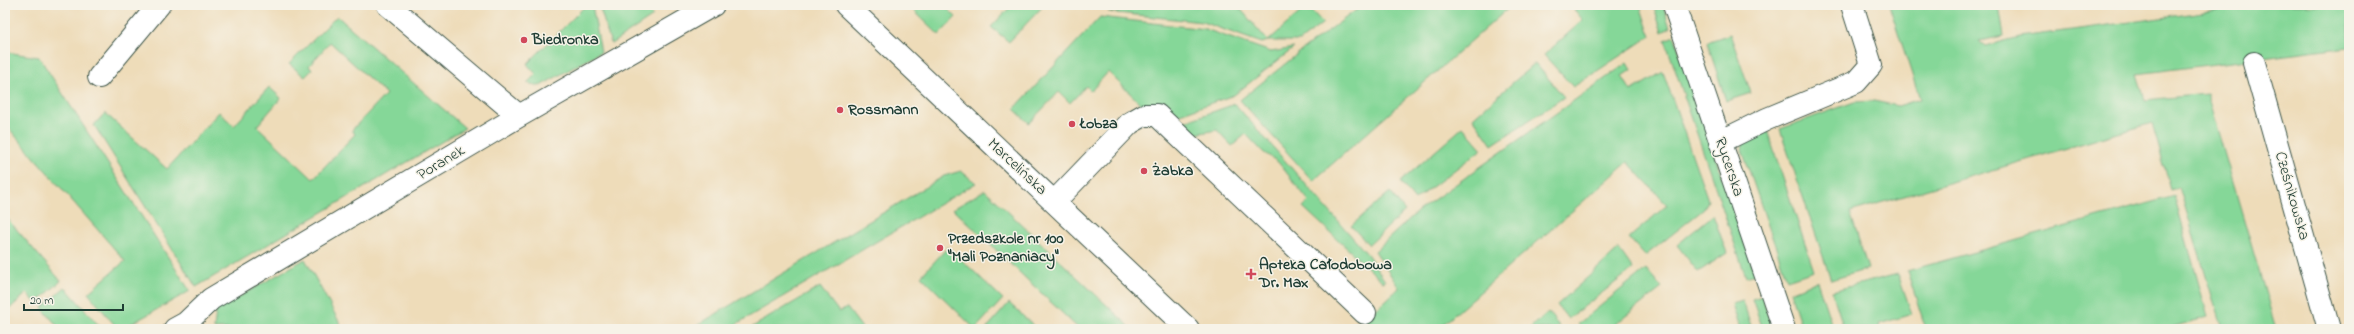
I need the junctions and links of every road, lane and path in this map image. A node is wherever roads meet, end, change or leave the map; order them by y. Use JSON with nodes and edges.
{"nodes":[{"id":1,"x":159,"y":5,"type":"edge"},
{"id":2,"x":388,"y":5,"type":"edge"},
{"id":3,"x":713,"y":5,"type":"edge"},
{"id":4,"x":846,"y":5,"type":"edge"},
{"id":5,"x":1674,"y":5,"type":"edge"},
{"id":6,"x":1852,"y":5,"type":"edge"},
{"id":7,"x":2254,"y":63,"type":"dead end"},
{"id":8,"x":99,"y":77,"type":"dead end"},
{"id":9,"x":519,"y":116,"type":"junction"},
{"id":10,"x":1720,"y":142,"type":"junction"},
{"id":11,"x":1054,"y":202,"type":"junction"},
{"id":12,"x":1365,"y":313,"type":"dead end"},
{"id":13,"x":175,"y":329,"type":"edge"},
{"id":14,"x":1188,"y":329,"type":"edge"},
{"id":15,"x":1784,"y":329,"type":"edge"},
{"id":16,"x":2330,"y":329,"type":"edge"}],
"edges":[{"from":1,"to":8,"type":"street"},
{"from":2,"to":9,"type":"street"},
{"from":3,"to":9,"type":"street","name":"Poranek"},
{"from":4,"to":11,"type":"street","name":"Marcelińska"},
{"from":5,"to":10,"type":"street","name":"Rycerska"},
{"from":6,"to":10,"type":"street"},
{"from":7,"to":16,"type":"street","name":"Cześnikowska"},
{"from":9,"to":13,"type":"street","name":"Poranek"},
{"from":10,"to":15,"type":"street","name":"Rycerska"},
{"from":11,"to":12,"type":"street"},
{"from":11,"to":14,"type":"street","name":"Marcelińska"}]}
